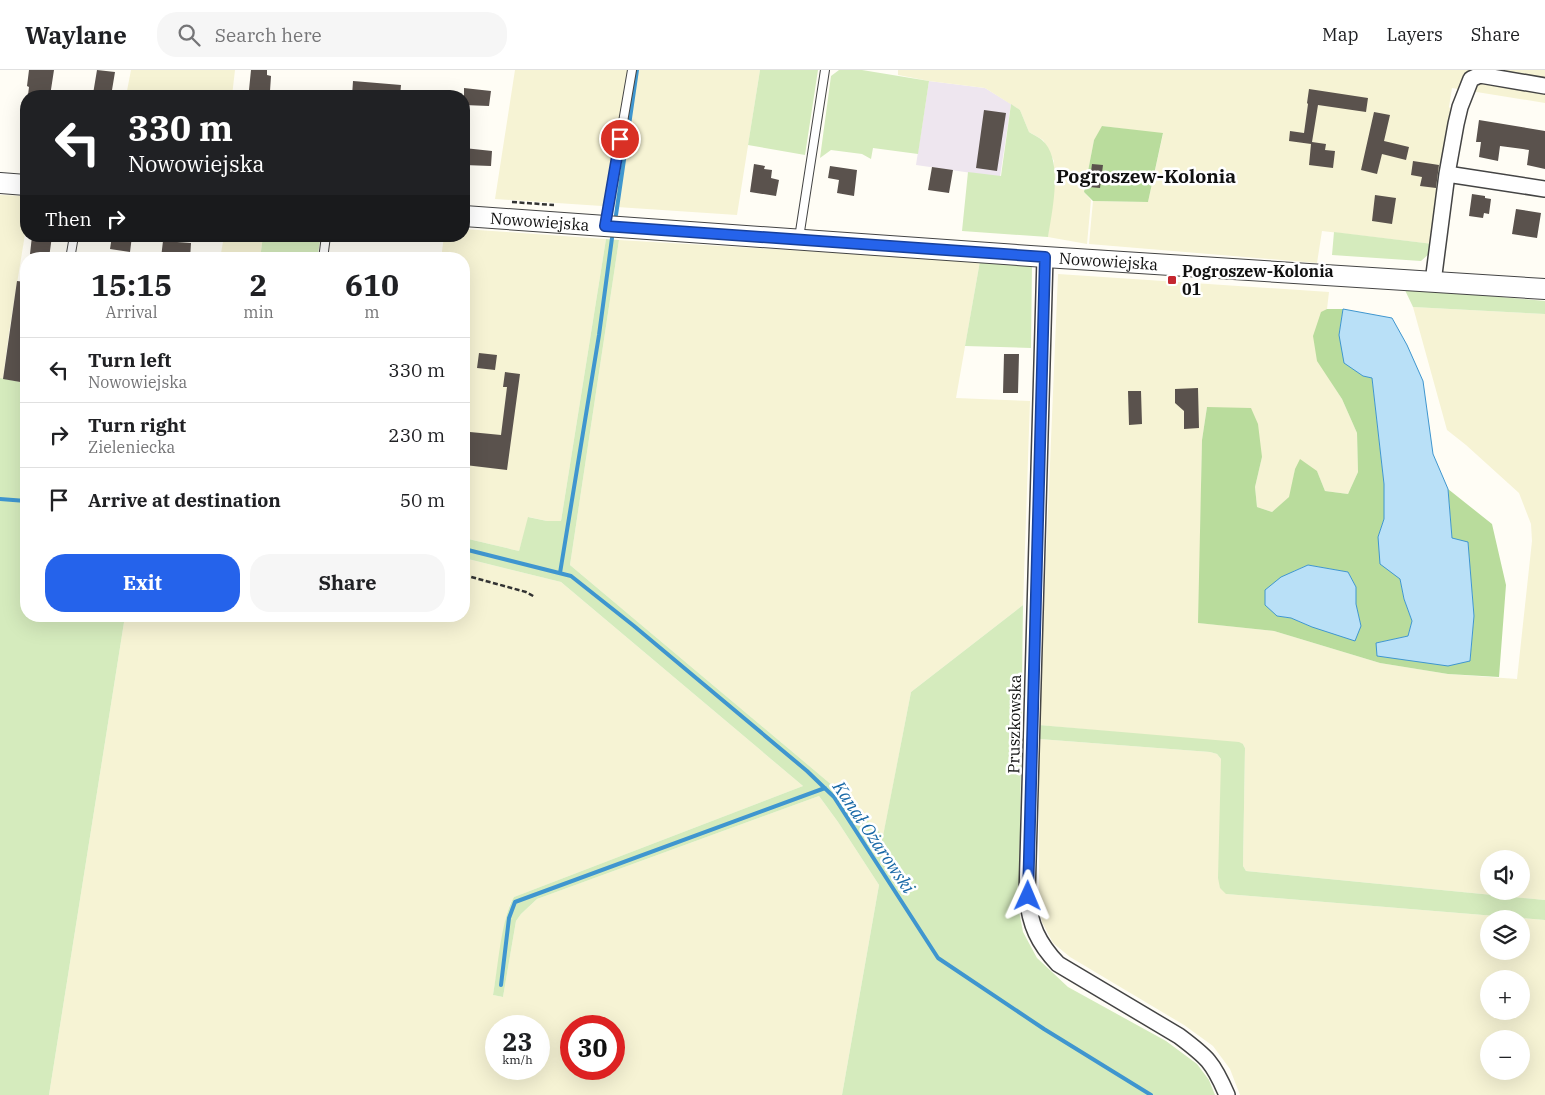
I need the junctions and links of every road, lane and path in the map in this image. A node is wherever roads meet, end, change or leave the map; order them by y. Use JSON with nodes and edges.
{"nodes":[{"id":1,"x":632,"y":70,"type":"edge"},
{"id":2,"x":825,"y":70,"type":"edge"},
{"id":3,"x":1545,"y":86,"type":"edge"},
{"id":4,"x":1447,"y":174,"type":"junction"},
{"id":5,"x":0,"y":183,"type":"edge"},
{"id":6,"x":20,"y":185,"type":"edge"},
{"id":7,"x":1545,"y":189,"type":"edge"},
{"id":8,"x":470,"y":216,"type":"edge"},
{"id":9,"x":605,"y":226,"type":"junction"},
{"id":10,"x":799,"y":240,"type":"junction"},
{"id":11,"x":1045,"y":257,"type":"junction"},
{"id":12,"x":1434,"y":282,"type":"junction"},
{"id":13,"x":1545,"y":289,"type":"edge"},
{"id":14,"x":470,"y":577,"type":"edge"},
{"id":15,"x":535,"y":597,"type":"dead end"},
{"id":16,"x":1227,"y":1095,"type":"edge"}],
"edges":[{"from":1,"to":9,"type":"lane"},
{"from":2,"to":10,"type":"lane"},
{"from":3,"to":4,"type":"street"},
{"from":4,"to":7,"type":"street"},
{"from":4,"to":12,"type":"street"},
{"from":5,"to":6,"type":"street"},
{"from":8,"to":9,"type":"street","name":"Nowowiejska"},
{"from":9,"to":10,"type":"street","name":"Nowowiejska"},
{"from":10,"to":11,"type":"street","name":"Nowowiejska"},
{"from":11,"to":12,"type":"street","name":"Nowowiejska"},
{"from":11,"to":16,"type":"street","name":"Pruszkowska"},
{"from":12,"to":13,"type":"street","name":"Nowowiejska"},
{"from":14,"to":15,"type":"path"}]}
